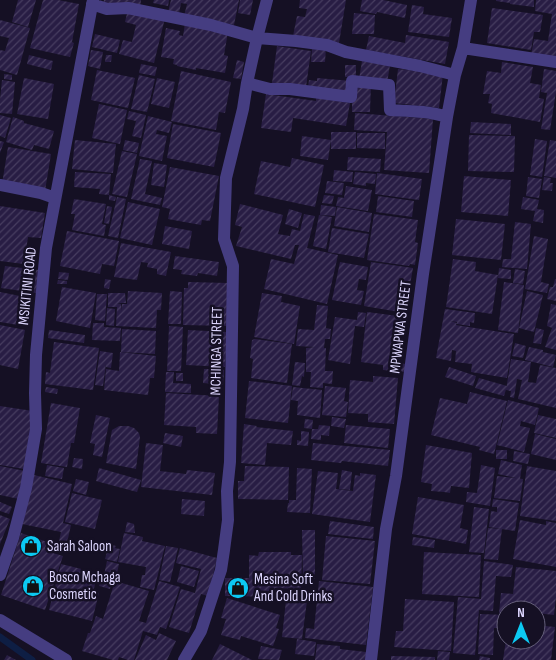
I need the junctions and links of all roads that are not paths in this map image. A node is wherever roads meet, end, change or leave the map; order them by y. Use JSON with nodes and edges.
{"nodes":[{"id":1,"x":267,"y":0,"type":"edge"},
{"id":2,"x":471,"y":0,"type":"edge"},
{"id":3,"x":92,"y":2,"type":"edge"},
{"id":4,"x":257,"y":38,"type":"junction"},
{"id":5,"x":463,"y":48,"type":"junction"},
{"id":6,"x":556,"y":62,"type":"edge"},
{"id":7,"x":455,"y":75,"type":"junction"},
{"id":8,"x":247,"y":84,"type":"junction"},
{"id":9,"x":447,"y":117,"type":"junction"},
{"id":10,"x":0,"y":185,"type":"edge"},
{"id":11,"x":55,"y":198,"type":"junction"},
{"id":12,"x":0,"y":575,"type":"edge"},
{"id":13,"x":0,"y":620,"type":"edge"},
{"id":14,"x":66,"y":660,"type":"edge"},
{"id":15,"x":184,"y":660,"type":"edge"},
{"id":16,"x":371,"y":660,"type":"edge"}],
"edges":[{"from":1,"to":4,"type":"street","name":"MCHINGA STREET"},
{"from":2,"to":5,"type":"street","name":"MPWAPWA STREET"},
{"from":3,"to":4,"type":"street"},
{"from":3,"to":11,"type":"street","name":"MSIKITINI ROAD"},
{"from":4,"to":7,"type":"street"},
{"from":4,"to":8,"type":"street","name":"MCHINGA STREET"},
{"from":5,"to":6,"type":"street"},
{"from":5,"to":7,"type":"street","name":"MPWAPWA STREET"},
{"from":7,"to":9,"type":"street","name":"MPWAPWA STREET"},
{"from":8,"to":9,"type":"street"},
{"from":8,"to":15,"type":"street","name":"MCHINGA STREET"},
{"from":9,"to":16,"type":"street","name":"MPWAPWA STREET"},
{"from":10,"to":11,"type":"street"},
{"from":11,"to":12,"type":"street","name":"MSIKITINI ROAD"},
{"from":13,"to":14,"type":"street"}]}
